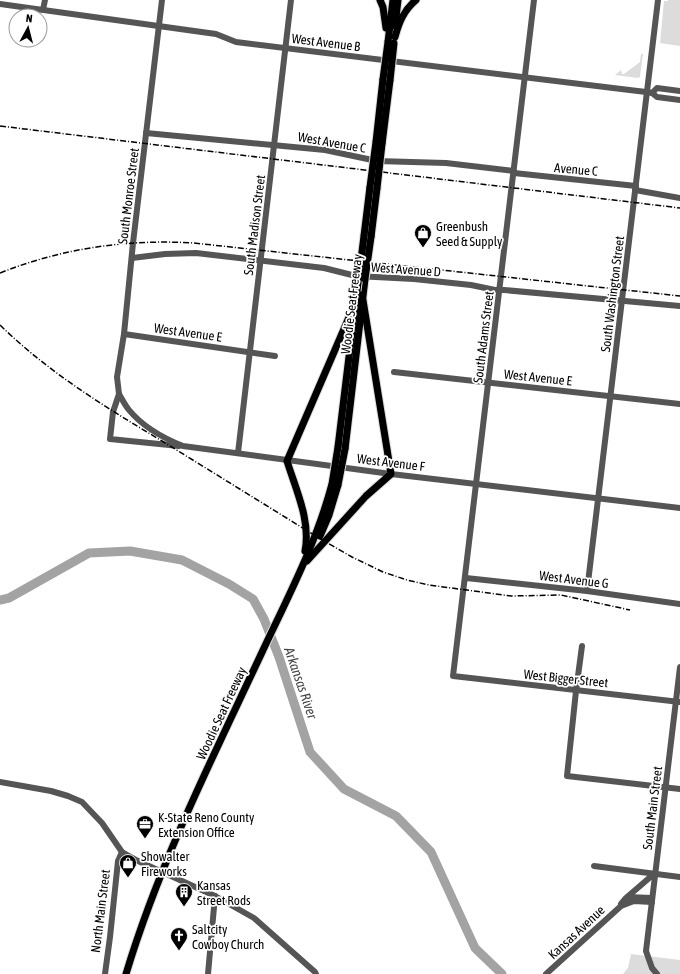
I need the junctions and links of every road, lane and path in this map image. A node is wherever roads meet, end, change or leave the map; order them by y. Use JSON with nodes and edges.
{"nodes":[{"id":1,"x":162,"y":0,"type":"edge"},
{"id":2,"x":291,"y":0,"type":"edge"},
{"id":3,"x":380,"y":0,"type":"edge"},
{"id":4,"x":393,"y":0,"type":"edge"},
{"id":5,"x":398,"y":0,"type":"edge"},
{"id":6,"x":416,"y":0,"type":"edge"},
{"id":7,"x":534,"y":0,"type":"edge"},
{"id":8,"x":658,"y":0,"type":"edge"},
{"id":9,"x":0,"y":4,"type":"edge"},
{"id":10,"x":29,"y":8,"type":"edge"},
{"id":11,"x":48,"y":11,"type":"edge"},
{"id":12,"x":159,"y":26,"type":"junction"},
{"id":13,"x":391,"y":40,"type":"junction"},
{"id":14,"x":286,"y":48,"type":"junction"},
{"id":15,"x":525,"y":77,"type":"junction"},
{"id":16,"x":680,"y":91,"type":"edge"},
{"id":17,"x":649,"y":92,"type":"junction"},
{"id":18,"x":680,"y":100,"type":"edge"},
{"id":19,"x":146,"y":133,"type":"junction"},
{"id":20,"x":275,"y":144,"type":"junction"},
{"id":21,"x":514,"y":172,"type":"junction"},
{"id":22,"x":636,"y":188,"type":"junction"},
{"id":23,"x":680,"y":198,"type":"edge"},
{"id":24,"x":132,"y":258,"type":"junction"},
{"id":25,"x":261,"y":260,"type":"junction"},
{"id":26,"x":499,"y":290,"type":"junction"},
{"id":27,"x":622,"y":301,"type":"junction"},
{"id":28,"x":359,"y":302,"type":"junction"},
{"id":29,"x":680,"y":306,"type":"edge"},
{"id":30,"x":124,"y":334,"type":"junction"},
{"id":31,"x":249,"y":352,"type":"junction"},
{"id":32,"x":275,"y":356,"type":"dead end"},
{"id":33,"x":394,"y":372,"type":"dead end"},
{"id":34,"x":488,"y":383,"type":"junction"},
{"id":35,"x":119,"y":394,"type":"junction"},
{"id":36,"x":610,"y":396,"type":"junction"},
{"id":37,"x":680,"y":404,"type":"edge"},
{"id":38,"x":183,"y":446,"type":"junction"},
{"id":39,"x":238,"y":453,"type":"junction"},
{"id":40,"x":287,"y":461,"type":"junction"},
{"id":41,"x":391,"y":474,"type":"junction"},
{"id":42,"x":477,"y":483,"type":"junction"},
{"id":43,"x":598,"y":498,"type":"junction"},
{"id":44,"x":680,"y":508,"type":"edge"},
{"id":45,"x":303,"y":565,"type":"junction"},
{"id":46,"x":466,"y":578,"type":"junction"},
{"id":47,"x":586,"y":591,"type":"junction"},
{"id":48,"x":680,"y":604,"type":"edge"},
{"id":49,"x":582,"y":646,"type":"dead end"},
{"id":50,"x":680,"y":667,"type":"edge"},
{"id":51,"x":453,"y":676,"type":"joint"},
{"id":52,"x":576,"y":691,"type":"junction"},
{"id":53,"x":678,"y":702,"type":"edge"},
{"id":54,"x":0,"y":782,"type":"edge"},
{"id":55,"x":666,"y":788,"type":"junction"},
{"id":56,"x":680,"y":789,"type":"edge"},
{"id":57,"x":122,"y":852,"type":"junction"},
{"id":58,"x":594,"y":866,"type":"dead end"},
{"id":59,"x":163,"y":872,"type":"junction"},
{"id":60,"x":655,"y":873,"type":"junction"},
{"id":61,"x":680,"y":877,"type":"edge"},
{"id":62,"x":215,"y":896,"type":"junction"},
{"id":63,"x":628,"y":897,"type":"junction"},
{"id":64,"x":652,"y":900,"type":"junction"},
{"id":65,"x":620,"y":906,"type":"junction"},
{"id":66,"x":104,"y":974,"type":"edge"},
{"id":67,"x":126,"y":974,"type":"edge"},
{"id":68,"x":208,"y":974,"type":"edge"},
{"id":69,"x":316,"y":974,"type":"edge"},
{"id":70,"x":546,"y":974,"type":"edge"},
{"id":71,"x":657,"y":974,"type":"edge"}],
"edges":[{"from":1,"to":12,"type":"street","name":"South Monroe Street"},
{"from":2,"to":14,"type":"street","name":"South Madison Street"},
{"from":3,"to":13,"type":"main road"},
{"from":4,"to":13,"type":"main road"},
{"from":5,"to":13,"type":"main road"},
{"from":6,"to":13,"type":"main road"},
{"from":7,"to":15,"type":"street","name":"South Adams Street"},
{"from":8,"to":17,"type":"street","name":"South Washington Street"},
{"from":9,"to":10,"type":"street","name":"West Avenue B"},
{"from":11,"to":12,"type":"street","name":"West Avenue B"},
{"from":12,"to":14,"type":"street","name":"West Avenue B"},
{"from":12,"to":19,"type":"street","name":"South Monroe Street"},
{"from":13,"to":28,"type":"main road","name":"Woodie Seat Freeway","bridge":true},
{"from":14,"to":15,"type":"street","name":"West Avenue B"},
{"from":14,"to":20,"type":"street","name":"South Madison Street"},
{"from":15,"to":17,"type":"street","name":"West Avenue B"},
{"from":15,"to":21,"type":"street","name":"South Adams Street"},
{"from":16,"to":17,"type":"street","name":"West Avenue B"},
{"from":17,"to":18,"type":"street","name":"West Avenue B"},
{"from":17,"to":22,"type":"street","name":"South Washington Street"},
{"from":19,"to":20,"type":"street","name":"West Avenue C"},
{"from":19,"to":24,"type":"street","name":"South Monroe Street"},
{"from":20,"to":21,"type":"street","name":"West Avenue C"},
{"from":20,"to":25,"type":"street","name":"South Madison Street"},
{"from":21,"to":22,"type":"street","name":"Avenue C"},
{"from":21,"to":26,"type":"street","name":"South Adams Street"},
{"from":22,"to":23,"type":"street","name":"Avenue C"},
{"from":22,"to":27,"type":"street","name":"South Washington Street"},
{"from":24,"to":25,"type":"street","name":"West Avenue D"},
{"from":24,"to":30,"type":"street","name":"South Monroe Street"},
{"from":25,"to":26,"type":"street","name":"West Avenue D"},
{"from":25,"to":31,"type":"street","name":"South Madison Street"},
{"from":26,"to":27,"type":"street","name":"West Avenue D"},
{"from":26,"to":34,"type":"street","name":"South Adams Street"},
{"from":27,"to":29,"type":"street","name":"West Avenue D"},
{"from":27,"to":36,"type":"street","name":"South Washington Street"},
{"from":28,"to":40,"type":"main road"},
{"from":28,"to":41,"type":"main road"},
{"from":28,"to":45,"type":"main road","name":"Woodie Seat Freeway","bridge":true},
{"from":30,"to":31,"type":"street","name":"West Avenue E"},
{"from":30,"to":35,"type":"street","name":"South Monroe Street"},
{"from":31,"to":32,"type":"street","name":"West Avenue E"},
{"from":31,"to":39,"type":"street","name":"South Madison Street"},
{"from":33,"to":34,"type":"street","name":"West Avenue E"},
{"from":34,"to":36,"type":"street","name":"West Avenue E"},
{"from":34,"to":42,"type":"street","name":"South Adams Street"},
{"from":35,"to":38,"type":"street","name":"West Avenue F"},
{"from":35,"to":38,"type":"street"},
{"from":36,"to":37,"type":"street","name":"West Avenue E"},
{"from":36,"to":43,"type":"street","name":"South Washington Street"},
{"from":38,"to":39,"type":"street","name":"West Avenue F"},
{"from":39,"to":40,"type":"street","name":"West Avenue F"},
{"from":40,"to":41,"type":"street","name":"West Avenue F"},
{"from":40,"to":45,"type":"main road"},
{"from":41,"to":42,"type":"street","name":"West Avenue F"},
{"from":41,"to":45,"type":"main road"},
{"from":42,"to":43,"type":"street","name":"West Avenue F"},
{"from":42,"to":46,"type":"street","name":"South Adams Street"},
{"from":43,"to":44,"type":"street","name":"West Avenue F"},
{"from":43,"to":47,"type":"street","name":"South Washington Street"},
{"from":45,"to":59,"type":"main road","name":"Woodie Seat Freeway"},
{"from":46,"to":47,"type":"street","name":"West Avenue G"},
{"from":46,"to":51,"type":"street","name":"South Adams Street"},
{"from":47,"to":48,"type":"street","name":"West Avenue G"},
{"from":49,"to":52,"type":"street"},
{"from":50,"to":53,"type":"street","name":"South Main Street"},
{"from":51,"to":52,"type":"street","name":"West Bigger Street"},
{"from":52,"to":53,"type":"street","name":"West Bigger Street"},
{"from":52,"to":55,"type":"street"},
{"from":53,"to":55,"type":"street","name":"South Main Street"},
{"from":54,"to":57,"type":"street"},
{"from":55,"to":56,"type":"street"},
{"from":55,"to":60,"type":"street","name":"South Main Street"},
{"from":57,"to":59,"type":"street"},
{"from":57,"to":66,"type":"street","name":"North Main Street"},
{"from":58,"to":60,"type":"street"},
{"from":59,"to":62,"type":"street"},
{"from":59,"to":67,"type":"main road"},
{"from":60,"to":61,"type":"street"},
{"from":60,"to":63,"type":"street","name":"Kansas Avenue"},
{"from":60,"to":64,"type":"street","name":"South Main Street"},
{"from":62,"to":68,"type":"street"},
{"from":62,"to":69,"type":"street"},
{"from":63,"to":64,"type":"street"},
{"from":63,"to":65,"type":"street","name":"Kansas Avenue"},
{"from":64,"to":65,"type":"street"},
{"from":64,"to":71,"type":"street","name":"South Main Street"},
{"from":65,"to":70,"type":"street","name":"Kansas Avenue"}]}
